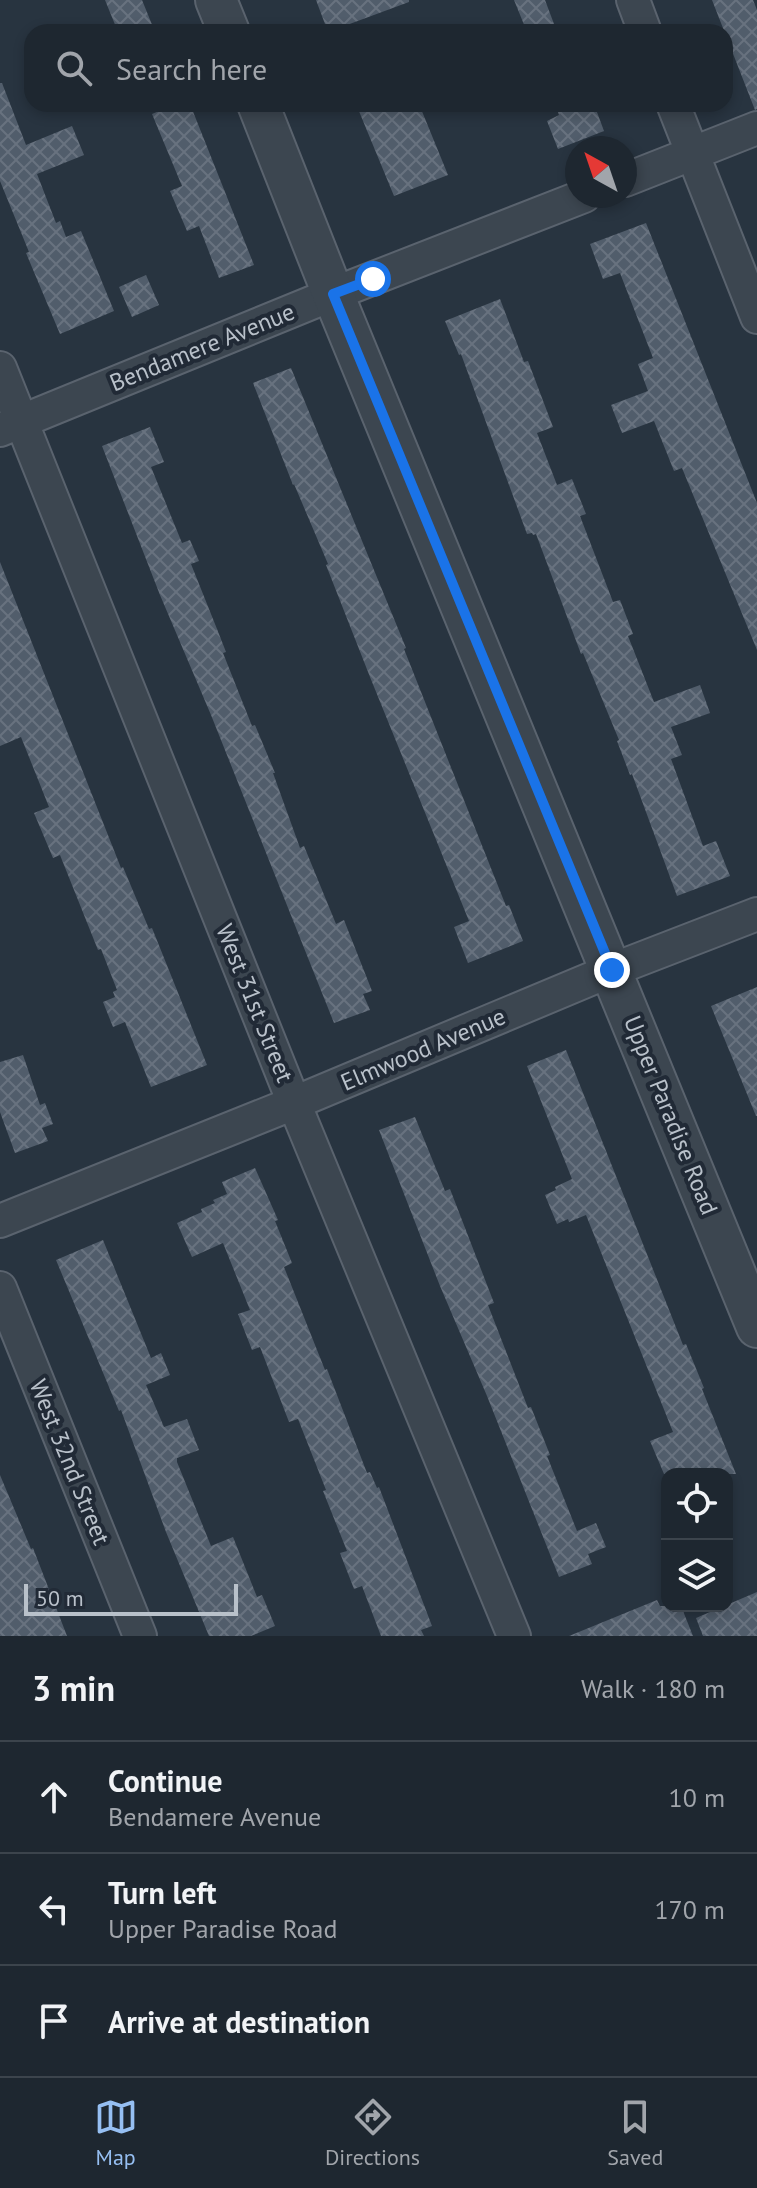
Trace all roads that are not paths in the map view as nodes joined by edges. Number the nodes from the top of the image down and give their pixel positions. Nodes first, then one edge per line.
1 (216, 0) edge
2 (633, 0) edge
3 (226, 24) edge
4 (642, 24) edge
5 (261, 112) edge
6 (676, 112) edge
7 (757, 128) edge
8 (691, 154) junction
9 (637, 175) edge
10 (565, 203) edge
11 (333, 294) junction
12 (757, 317) edge
13 (0, 368) edge
14 (11, 425) edge
15 (757, 914) edge
16 (612, 970) junction
17 (294, 1103) junction
18 (0, 1221) edge
19 (0, 1288) edge
20 (757, 1327) edge
21 (140, 1636) edge
22 (514, 1636) edge

1 - 3 street
2 - 4 street
5 - 11 street, Upper Paradise Road
6 - 8 street
7 - 8 street
8 - 9 street
8 - 12 street
10 - 11 street, Bendamere Avenue
11 - 14 street, Bendamere Avenue
11 - 16 street, Upper Paradise Road
13 - 14 street, West 31st Street
14 - 17 street, West 31st Street
15 - 16 street, Elmwood Avenue
16 - 17 street, Elmwood Avenue
16 - 20 street, Upper Paradise Road
17 - 18 street, Elmwood Avenue
17 - 22 street, West 31st Street
19 - 21 street, West 32nd Street

